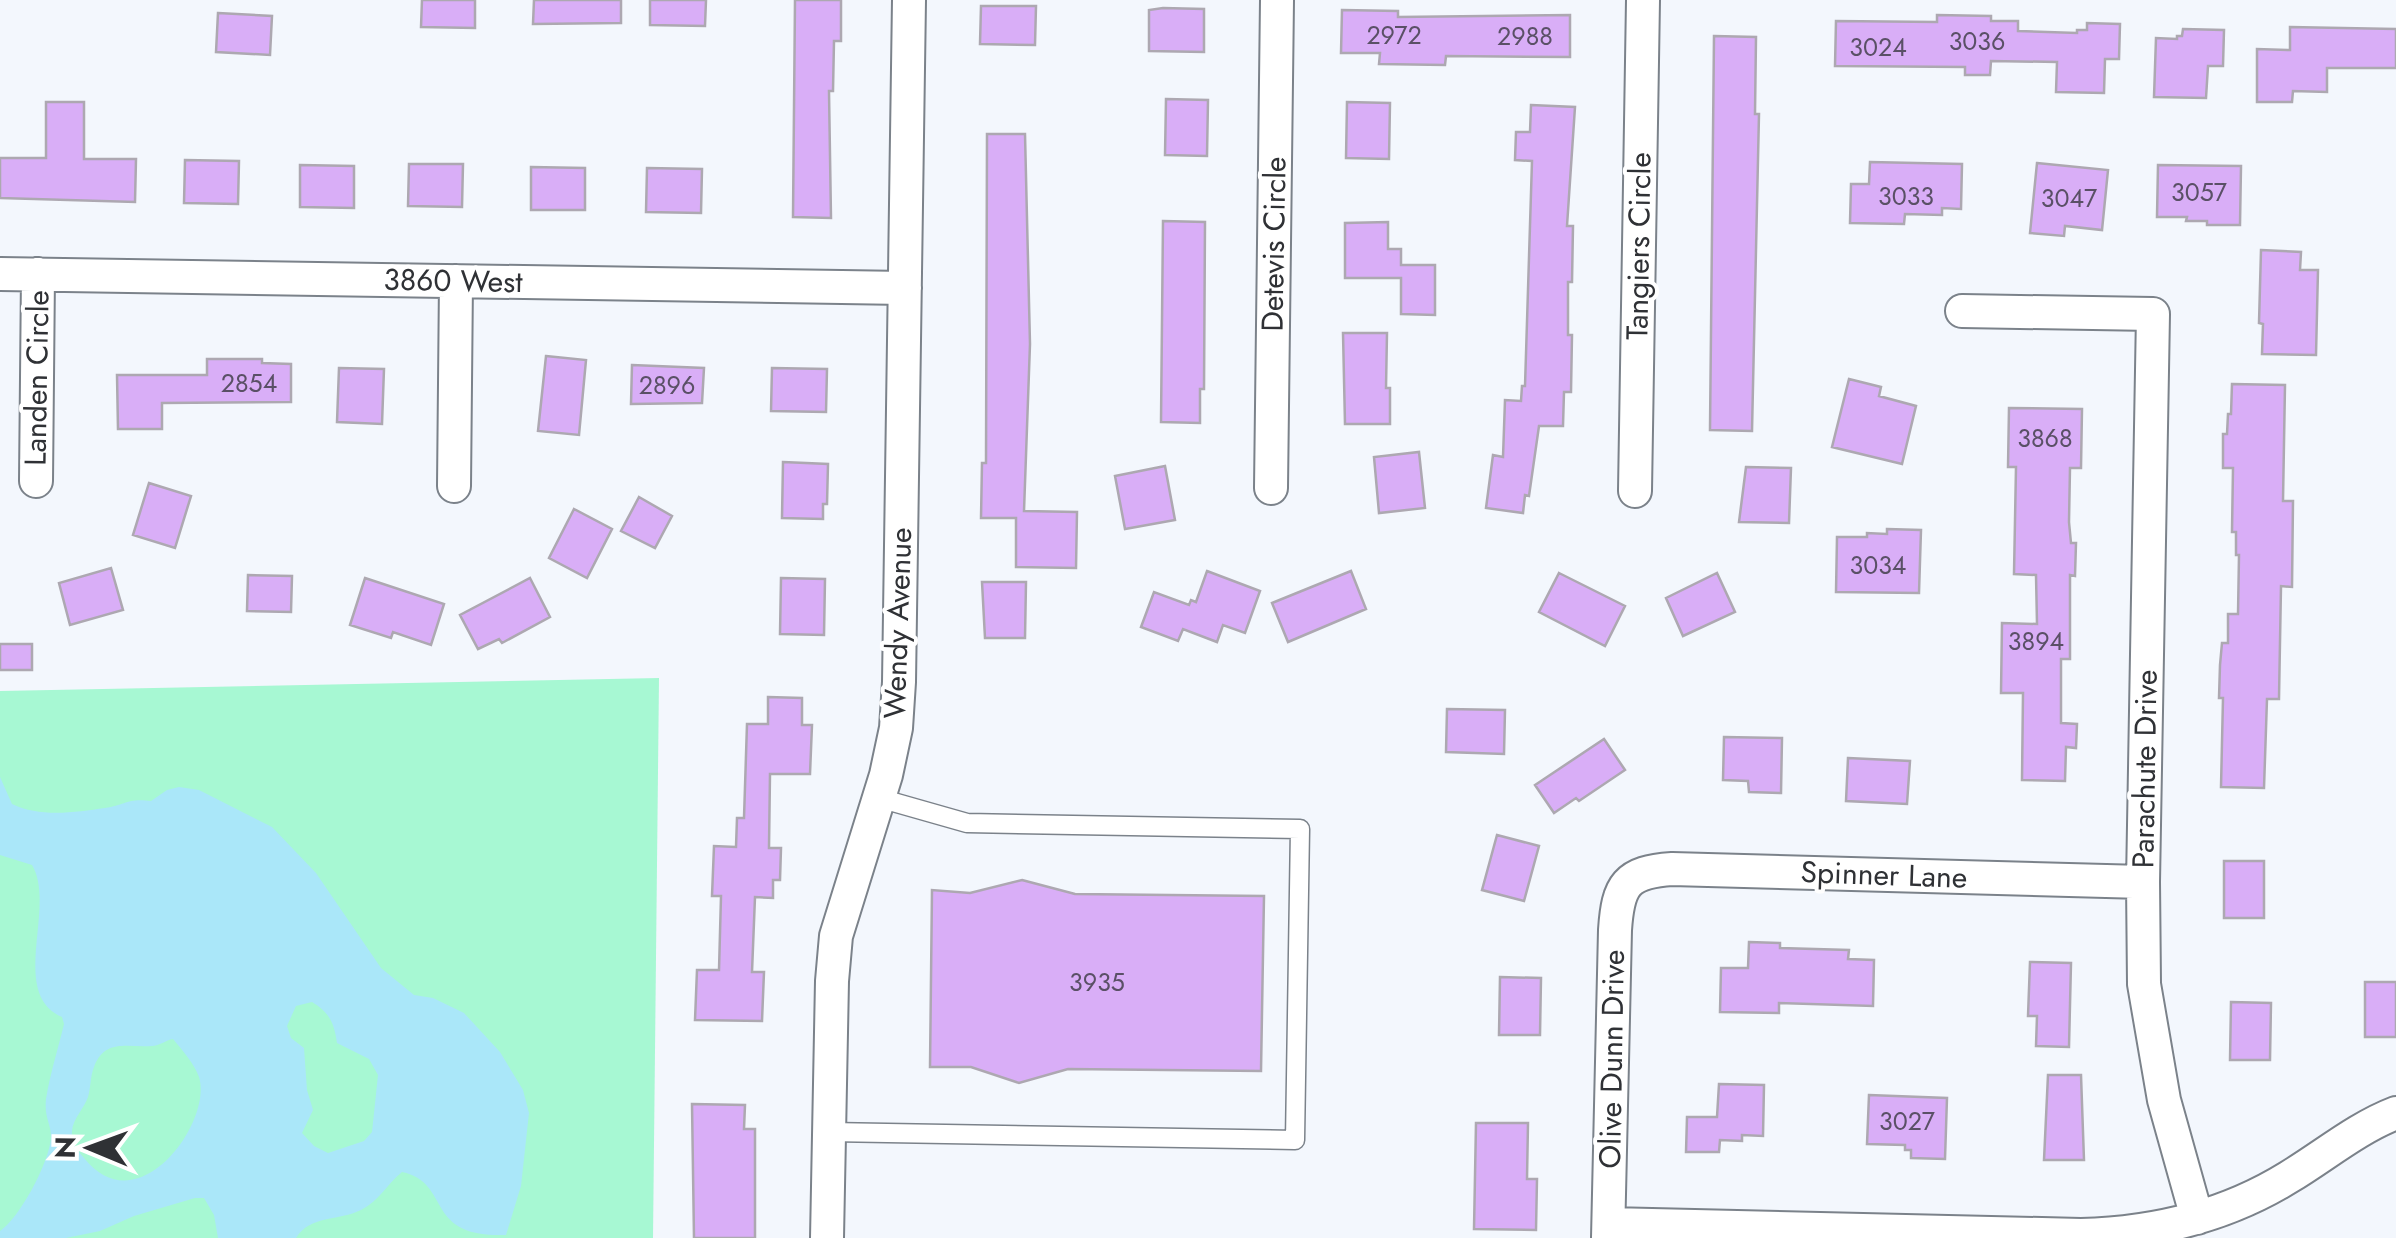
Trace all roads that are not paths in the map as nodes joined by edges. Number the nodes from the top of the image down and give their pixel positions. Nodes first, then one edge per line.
1 (909, 0) edge
2 (1277, 0) edge
3 (1642, 0) edge
4 (0, 274) edge
5 (38, 274) junction
6 (456, 281) junction
7 (905, 288) junction
8 (1962, 311) dead end
9 (36, 481) dead end
10 (454, 486) dead end
11 (1271, 488) dead end
12 (1635, 491) dead end
13 (879, 798) junction
14 (1627, 881) joint
15 (2143, 882) junction
16 (2396, 1113) edge
17 (829, 1132) junction
18 (2198, 1218) junction
19 (1608, 1231) edge
20 (827, 1238) edge

1 - 7 street, Wendy Avenue
2 - 11 street, Detevis Circle
3 - 12 street, Tangiers Circle
4 - 5 street, 3860 West
5 - 6 street, 3860 West
5 - 9 street, Landen Circle
6 - 7 street, 3860 West
6 - 10 street
7 - 13 street, Wendy Avenue
8 - 15 street, Parachute Drive
13 - 17 street, Wendy Avenue
13 - 17 lane
14 - 15 street, Spinner Lane
14 - 19 street, Olive Dunn Drive
15 - 18 street, Parachute Drive
16 - 18 street
17 - 20 street, Wendy Avenue
18 - 19 street

